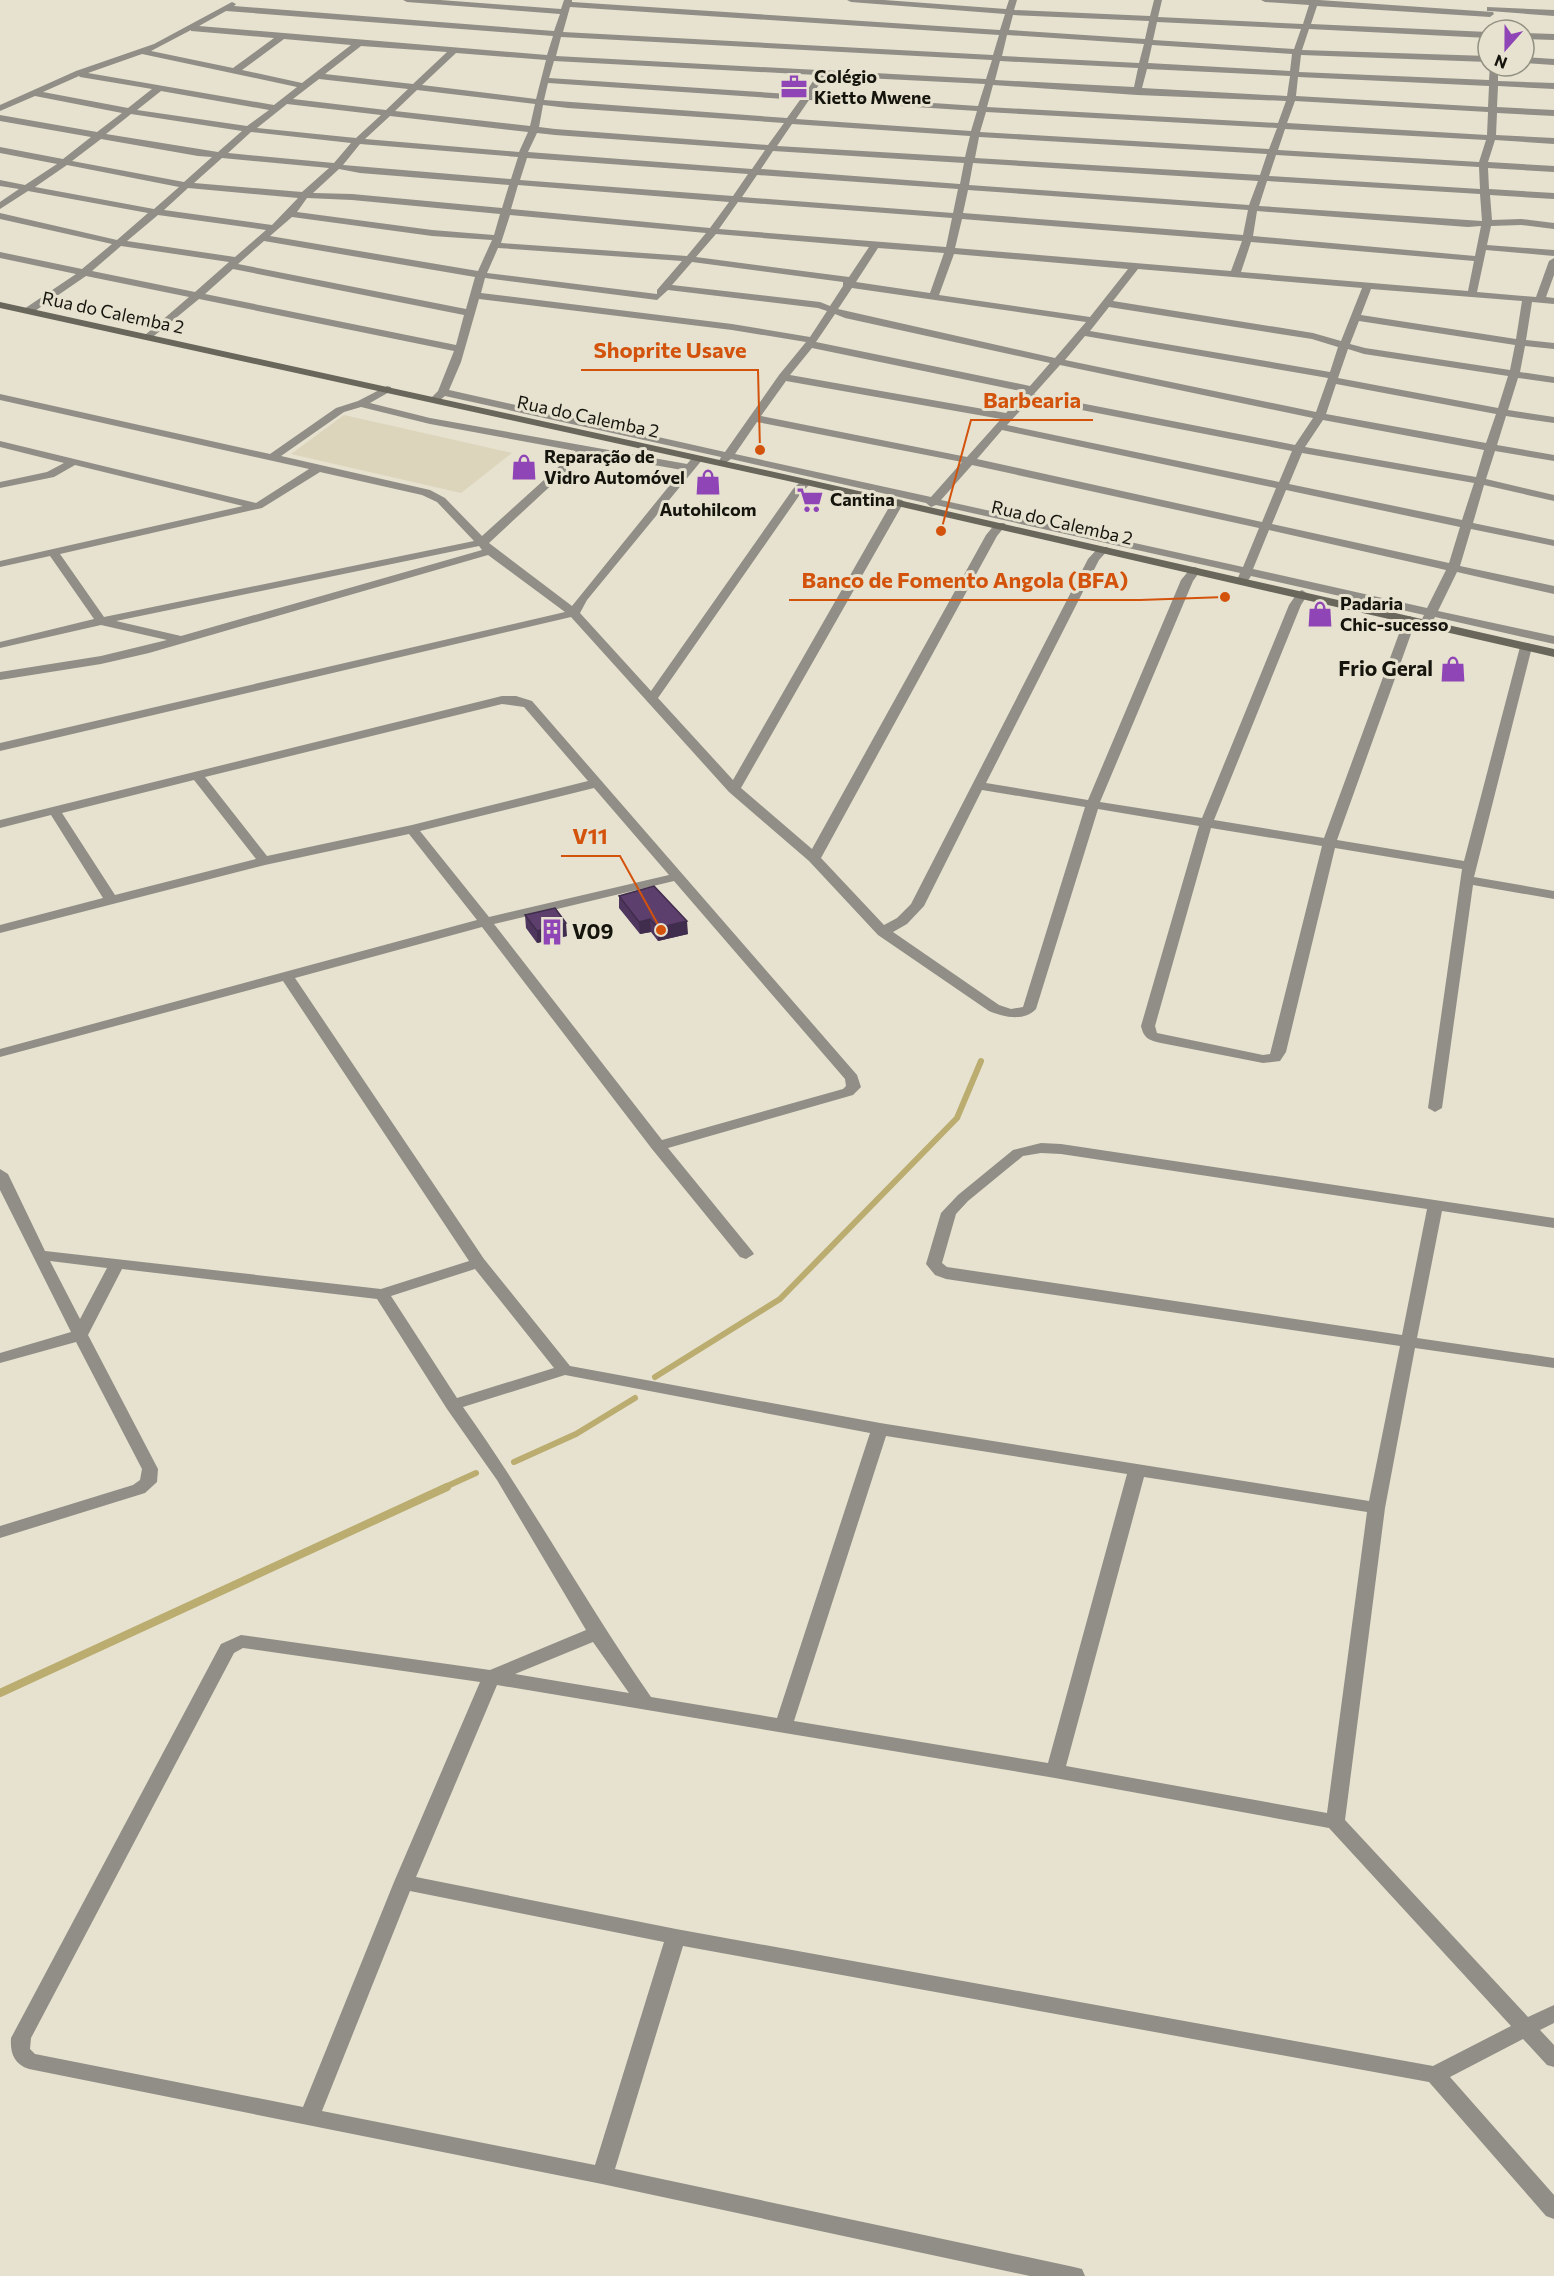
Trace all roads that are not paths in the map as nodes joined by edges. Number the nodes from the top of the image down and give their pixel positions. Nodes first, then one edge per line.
1 (239, 0) edge
2 (407, 0) edge
3 (851, 0) edge
4 (1012, 0) edge
5 (1158, 0) edge
6 (1265, 0) edge
7 (1314, 2) edge
8 (566, 5) edge
9 (223, 8) junction
10 (1490, 8) edge
11 (1010, 12) junction
12 (1554, 13) edge
13 (1154, 19) junction
14 (1305, 27) junction
15 (191, 28) junction
16 (559, 34) junction
17 (1004, 34) junction
18 (1476, 34) edge
19 (1536, 36) edge
20 (281, 37) junction
21 (1554, 37) edge
22 (359, 43) junction
23 (1150, 43) junction
24 (453, 51) junction
25 (144, 52) junction
26 (1297, 52) junction
27 (998, 57) junction
28 (550, 58) junction
29 (1476, 58) edge
30 (1536, 61) edge
31 (1554, 62) edge
32 (1144, 65) junction
33 (234, 72) junction
34 (823, 73) junction
35 (79, 74) junction
36 (1293, 74) junction
37 (317, 76) junction
38 (1494, 78) edge
39 (544, 80) junction
40 (989, 83) junction
41 (1494, 83) junction
42 (304, 86) junction
43 (1554, 86) edge
44 (159, 88) junction
45 (416, 88) junction
46 (1137, 92) junction
47 (34, 93) junction
48 (807, 97) junction
49 (1291, 100) junction
50 (284, 101) junction
51 (540, 101) junction
52 (0, 108) edge
53 (275, 108) junction
54 (982, 109) junction
55 (1493, 110) junction
56 (128, 112) junction
57 (388, 113) junction
58 (1554, 113) edge
59 (0, 118) edge
60 (791, 120) junction
61 (1281, 126) junction
62 (534, 129) junction
63 (248, 130) junction
64 (975, 134) junction
65 (97, 136) junction
66 (1491, 138) junction
67 (358, 140) junction
68 (1554, 141) edge
69 (770, 148) junction
70 (0, 150) edge
71 (1274, 152) junction
72 (523, 154) junction
73 (219, 155) junction
74 (970, 161) junction
75 (64, 164) junction
76 (1483, 165) junction
77 (337, 166) junction
78 (1554, 169) edge
79 (754, 172) junction
80 (1263, 179) junction
81 (515, 181) junction
82 (0, 183) edge
83 (185, 185) junction
84 (27, 189) junction
85 (963, 189) junction
86 (1485, 192) junction
87 (305, 195) junction
88 (1554, 196) edge
89 (734, 200) junction
90 (0, 206) edge
91 (1253, 208) junction
92 (156, 212) junction
93 (507, 212) junction
94 (290, 214) junction
95 (957, 215) junction
96 (0, 216) edge
97 (1487, 223) junction
98 (1554, 226) edge
99 (273, 228) junction
100 (713, 231) junction
101 (1248, 237) junction
102 (262, 238) junction
103 (496, 242) junction
104 (119, 243) junction
105 (875, 245) junction
106 (1481, 247) junction
107 (950, 251) junction
108 (1554, 253) edge
109 (0, 255) edge
110 (689, 259) junction
111 (1480, 259) junction
112 (1554, 261) edge
113 (234, 263) junction
114 (1136, 266) junction
115 (82, 274) junction
116 (1235, 274) junction
117 (481, 275) junction
118 (849, 282) junction
119 (1368, 285) junction
120 (666, 286) junction
121 (1472, 294) junction
122 (198, 295) junction
123 (475, 296) junction
124 (657, 297) junction
125 (933, 298) junction
126 (1533, 300) junction
127 (1554, 301) edge
128 (1105, 303) junction
129 (0, 305) edge
130 (28, 311) junction
131 (833, 311) junction
132 (470, 313) junction
133 (643, 316) junction
134 (1355, 317) junction
135 (1092, 320) junction
136 (1083, 333) junction
137 (149, 337) junction
138 (811, 342) junction
139 (1521, 343) junction
140 (1344, 345) junction
141 (1554, 346) edge
142 (460, 349) junction
143 (1057, 362) junction
144 (1513, 375) junction
145 (783, 377) junction
146 (1333, 378) junction
147 (1554, 380) edge
148 (387, 389) junction
149 (443, 392) junction
150 (1031, 393) junction
151 (0, 397) edge
152 (433, 399) junction
153 (362, 403) junction
154 (1501, 412) junction
155 (1320, 416) junction
156 (1009, 417) junction
157 (755, 418) junction
158 (1554, 420) edge
159 (1000, 427) junction
160 (562, 428) junction
161 (547, 442) junction
162 (0, 444) edge
163 (1490, 447) junction
164 (1298, 448) junction
165 (584, 449) junction
166 (273, 457) junction
167 (698, 458) junction
168 (1554, 458) edge
169 (725, 459) junction
170 (75, 461) junction
171 (971, 461) junction
172 (318, 468) junction
173 (687, 468) junction
174 (1480, 481) junction
175 (806, 482) junction
176 (0, 485) edge
177 (1282, 487) junction
178 (1554, 498) edge
179 (898, 502) junction
180 (931, 505) junction
181 (258, 506) junction
182 (1000, 525) junction
183 (1466, 525) junction
184 (1266, 526) junction
185 (1554, 543) edge
186 (487, 547) junction
187 (1102, 549) junction
188 (54, 553) junction
189 (0, 564) edge
190 (350, 568) junction
191 (1453, 568) junction
192 (1195, 570) junction
193 (1244, 576) junction
194 (370, 587) junction
195 (1554, 590) edge
196 (1302, 594) junction
197 (574, 613) junction
198 (1428, 618) junction
199 (1410, 620) junction
200 (101, 621) junction
201 (182, 640) junction
202 (1554, 640) edge
203 (1, 645) edge
204 (1526, 646) junction
205 (1554, 653) edge
206 (0, 676) edge
207 (651, 700) junction
208 (0, 747) edge
209 (197, 776) junction
210 (597, 783) junction
211 (979, 786) junction
212 (734, 789) junction
213 (1092, 806) junction
214 (55, 812) junction
215 (0, 824) edge
216 (1206, 824) junction
217 (412, 829) junction
218 (1329, 844) junction
219 (814, 858) junction
220 (264, 861) junction
221 (1468, 873) junction
222 (676, 877) junction
223 (1554, 895) edge
224 (111, 900) junction
225 (487, 922) junction
226 (0, 929) edge
227 (883, 932) junction
228 (286, 975) junction
229 (0, 1053) edge
230 (1435, 1108) dead end
231 (657, 1146) junction
232 (0, 1174) edge
233 (1434, 1206) junction
234 (1554, 1223) edge
235 (746, 1254) dead end
236 (39, 1255) junction
237 (478, 1263) junction
238 (117, 1264) junction
239 (382, 1294) junction
240 (80, 1335) junction
241 (1408, 1341) junction
242 (0, 1358) edge
243 (1554, 1363) edge
244 (565, 1370) junction
245 (453, 1405) junction
246 (880, 1429) junction
247 (1137, 1470) junction
248 (1376, 1508) junction
249 (0, 1532) edge
250 (597, 1633) junction
251 (491, 1677) junction
252 (645, 1704) junction
253 (783, 1727) junction
254 (1054, 1771) junction
255 (1335, 1822) junction
256 (404, 1882) junction
257 (676, 1937) junction
258 (1554, 2013) edge
259 (1525, 2029) junction
260 (1554, 2059) edge
261 (1435, 2075) junction
262 (309, 2115) junction
263 (602, 2175) junction
264 (1554, 2210) edge
265 (1074, 2276) edge

1 - 9 street
2 - 8 street
3 - 11 street
4 - 11 street
5 - 13 street
6 - 7 street
7 - 10 street
7 - 14 street
8 - 16 street
8 - 17 street
9 - 15 street
9 - 16 street
10 - 12 street
11 - 13 street
11 - 17 street
13 - 14 street
13 - 23 street
14 - 18 street
14 - 26 street
15 - 20 street
15 - 25 street
16 - 27 street
16 - 28 street
17 - 23 street
17 - 27 street
19 - 21 street
20 - 22 street
20 - 33 street
22 - 24 street
22 - 37 street
23 - 26 street
23 - 32 street
24 - 28 street
24 - 45 street
25 - 33 street
25 - 35 street
26 - 29 street
26 - 36 street
27 - 32 street
27 - 40 street
28 - 34 street
28 - 39 street
30 - 31 street
32 - 36 street
32 - 46 street
33 - 42 street
34 - 40 street
34 - 48 street
35 - 44 street
35 - 47 street
36 - 41 street
36 - 49 street
37 - 42 street
37 - 45 street
38 - 41 street
39 - 48 street
39 - 51 street
40 - 46 street
40 - 54 street
41 - 43 street
41 - 55 street
42 - 50 street
44 - 53 street
44 - 56 street
45 - 51 street
45 - 57 street
46 - 49 street
47 - 52 street
47 - 56 street
48 - 54 street
48 - 60 street
49 - 55 street
49 - 61 street
50 - 53 street
50 - 57 street
51 - 60 street
51 - 62 street
53 - 63 street
54 - 61 street
54 - 64 street
55 - 58 street
55 - 66 street
56 - 63 street
56 - 65 street
57 - 62 street
57 - 67 street
59 - 65 street
60 - 64 street
60 - 69 street
61 - 66 street
61 - 71 street
62 - 69 street
62 - 72 street
63 - 67 street
63 - 73 street
64 - 71 street
64 - 74 street
65 - 73 street
65 - 75 street
66 - 68 street
66 - 76 street
67 - 72 street
67 - 77 street
69 - 74 street
69 - 79 street
70 - 75 street
71 - 76 street
71 - 80 street
72 - 79 street
72 - 81 street
73 - 77 street
73 - 83 street
74 - 80 street
74 - 85 street
75 - 83 street
75 - 84 street
76 - 78 street
76 - 86 street
77 - 81 street
77 - 87 street
79 - 85 street
79 - 89 street
80 - 86 street
80 - 91 street
81 - 89 street
81 - 93 street
82 - 84 street
83 - 87 street
83 - 92 street
84 - 90 street
84 - 92 street
85 - 91 street
85 - 95 street
86 - 88 street
86 - 97 street
87 - 93 street
87 - 94 street
89 - 95 street
89 - 100 street
91 - 97 street
91 - 101 street
92 - 99 street
92 - 104 street
93 - 100 street
93 - 103 street
94 - 99 street
94 - 103 street
95 - 101 street
95 - 107 street
96 - 104 street
97 - 98 street
97 - 106 street
99 - 102 street
100 - 105 street
100 - 110 street
101 - 111 street
101 - 116 street
102 - 113 street
102 - 117 street
103 - 110 street
103 - 117 street
104 - 113 street
104 - 115 street
105 - 107 street
105 - 118 street
106 - 108 street
106 - 111 street
107 - 114 street
107 - 125 street
109 - 115 street
110 - 118 street
110 - 120 street
111 - 121 street
112 - 126 street
113 - 122 street
113 - 132 street
114 - 116 street
114 - 128 street
115 - 122 street
115 - 130 street
116 - 119 street
117 - 123 street
117 - 124 street
118 - 125 street
118 - 131 street
119 - 121 street
119 - 134 street
120 - 124 street
120 - 131 street
121 - 126 street
122 - 137 street
122 - 142 street
123 - 132 street
123 - 133 street
124 - 133 street
125 - 135 street
126 - 127 street
126 - 139 street
128 - 135 street
128 - 140 street
129 - 130 main road, Rua do Calemba 2
130 - 137 main road, Rua do Calemba 2
131 - 138 street
131 - 143 street
132 - 142 street
133 - 138 street
134 - 139 street
134 - 140 street
135 - 136 street
136 - 143 street
136 - 146 street
137 - 148 main road, Rua do Calemba 2
138 - 145 street
138 - 150 street
139 - 141 street
139 - 144 street
140 - 144 street
140 - 146 street
142 - 149 street
143 - 150 street
143 - 155 street
144 - 147 street
144 - 154 street
145 - 156 street
145 - 157 street
146 - 154 street
146 - 155 street
148 - 152 main road, Rua do Calemba 2
148 - 153 street
149 - 152 street
149 - 169 street
150 - 156 street
150 - 164 street
151 - 166 street
152 - 160 main road, Rua do Calemba 2
153 - 161 street
153 - 166 street
154 - 158 street
154 - 163 street
155 - 163 street
155 - 164 street
156 - 159 street
157 - 169 street
157 - 171 street
159 - 171 street
159 - 177 street
160 - 161 street
160 - 167 main road, Rua do Calemba 2
161 - 165 street
162 - 170 street
163 - 168 street
163 - 174 street
164 - 174 street
164 - 177 street
165 - 173 street
165 - 186 street
166 - 172 street
167 - 169 main road, Rua do Calemba 2
167 - 173 street
169 - 175 main road, Rua do Calemba 2
169 - 180 street
170 - 176 street
170 - 181 street
171 - 180 street
171 - 184 street
172 - 181 street
172 - 186 street
173 - 197 street
174 - 178 street
174 - 183 street
175 - 179 main road, Rua do Calemba 2
175 - 207 street
177 - 183 street
177 - 184 street
179 - 180 main road, Rua do Calemba 2
179 - 212 street
180 - 182 main road, Rua do Calemba 2
180 - 193 street
181 - 188 street
182 - 187 main road, Rua do Calemba 2
182 - 219 street
183 - 185 street
183 - 191 street
184 - 191 street
184 - 193 street
186 - 190 street
186 - 194 street
186 - 197 street
187 - 192 main road, Rua do Calemba 2
187 - 211 street
188 - 189 street
188 - 200 street
190 - 194 street
190 - 200 street
191 - 195 street
191 - 198 street
192 - 193 main road, Rua do Calemba 2
192 - 213 street
193 - 196 main road, Rua do Calemba 2
193 - 198 street
194 - 201 street
196 - 199 main road, Rua do Calemba 2
196 - 216 street
197 - 207 street
197 - 208 street
198 - 199 main road, Rua do Calemba 2
198 - 202 street
198 - 204 main road, Rua do Calemba 2
199 - 218 street
200 - 201 street
200 - 203 street
201 - 206 street
204 - 205 main road, Rua do Calemba 2
204 - 221 street
207 - 212 street
209 - 210 street
209 - 214 street
209 - 220 street
210 - 217 street
210 - 222 street
211 - 213 street
211 - 227 street
212 - 219 street
213 - 216 street
213 - 227 street
214 - 215 street
214 - 224 street
216 - 218 street
216 - 218 street
217 - 220 street
217 - 225 street
218 - 221 street
219 - 227 street
220 - 224 street
221 - 223 street
221 - 230 street
222 - 225 street
222 - 231 street
224 - 226 street
225 - 228 street
225 - 231 street
228 - 229 street
228 - 237 street
231 - 235 street
232 - 236 street
233 - 234 street
233 - 241 street
233 - 241 street
236 - 238 street
236 - 240 street
237 - 239 street
237 - 244 street
238 - 239 street
238 - 240 street
239 - 245 street
240 - 242 street
240 - 249 street
241 - 243 street
241 - 248 street
244 - 245 street
244 - 246 street
245 - 250 street
246 - 247 street
246 - 253 street
247 - 248 street
247 - 254 street
248 - 255 street
250 - 251 street
250 - 252 street
251 - 252 street
251 - 256 street
251 - 262 street
252 - 253 street
253 - 254 street
254 - 255 street
255 - 259 street
256 - 257 street
256 - 262 street
257 - 261 street
257 - 263 street
258 - 259 street
259 - 260 street
259 - 261 street
261 - 264 street
262 - 263 street
263 - 265 street

